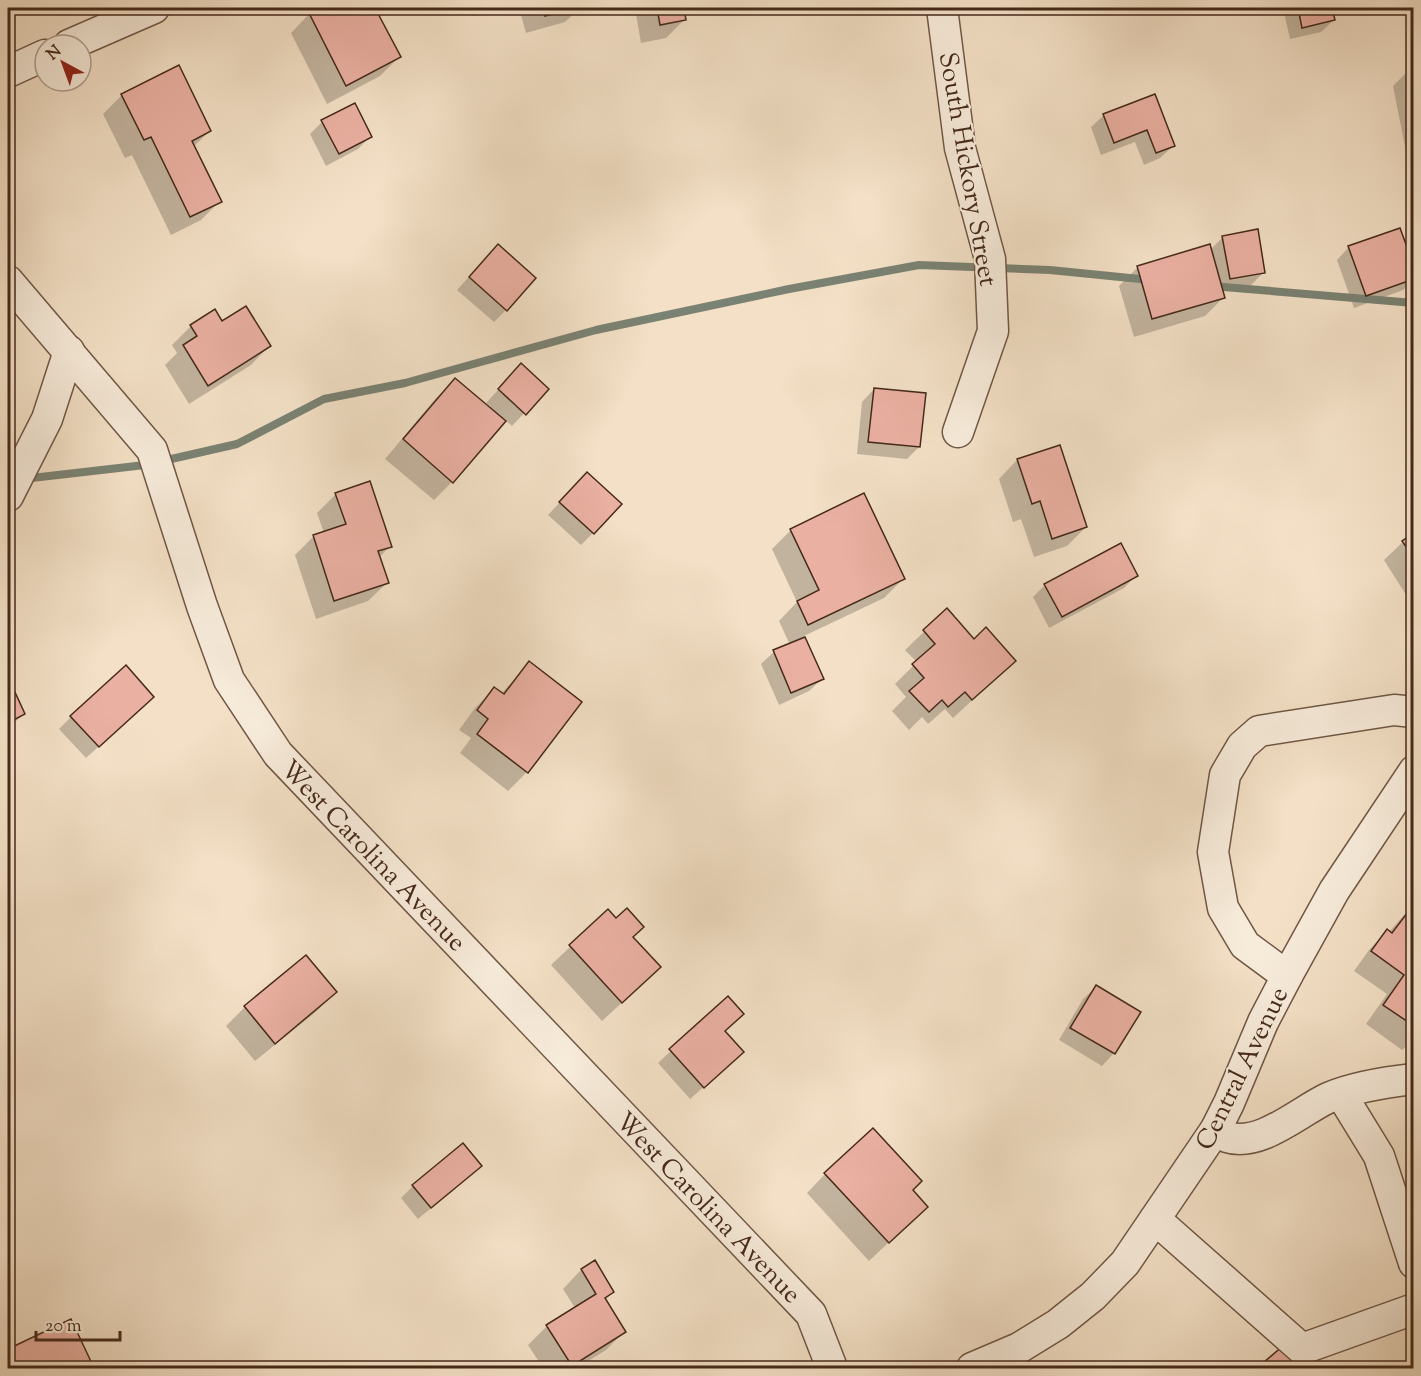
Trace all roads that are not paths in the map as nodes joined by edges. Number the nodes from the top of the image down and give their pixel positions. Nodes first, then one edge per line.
1 (154, 8) edge
2 (942, 8) edge
3 (93, 35) edge
4 (33, 61) edge
5 (8, 72) edge
6 (8, 281) edge
7 (69, 351) junction
8 (958, 432) dead end
9 (11, 489) edge
10 (1413, 711) edge
11 (1413, 772) edge
12 (1287, 976) junction
13 (1413, 1079) edge
14 (1341, 1094) junction
15 (1216, 1129) junction
16 (1155, 1219) junction
17 (1413, 1263) edge
18 (1413, 1309) edge
19 (832, 1368) edge
20 (972, 1368) edge

1 - 3 street
2 - 8 street, South Hickory Street
4 - 5 street
6 - 7 street, West Carolina Avenue
7 - 9 street
7 - 19 street, West Carolina Avenue
10 - 12 street
11 - 12 street, Central Avenue
12 - 15 street, Central Avenue
13 - 14 street
14 - 15 street
14 - 17 street
15 - 16 street, Central Avenue
16 - 18 street
16 - 20 street, Central Avenue

